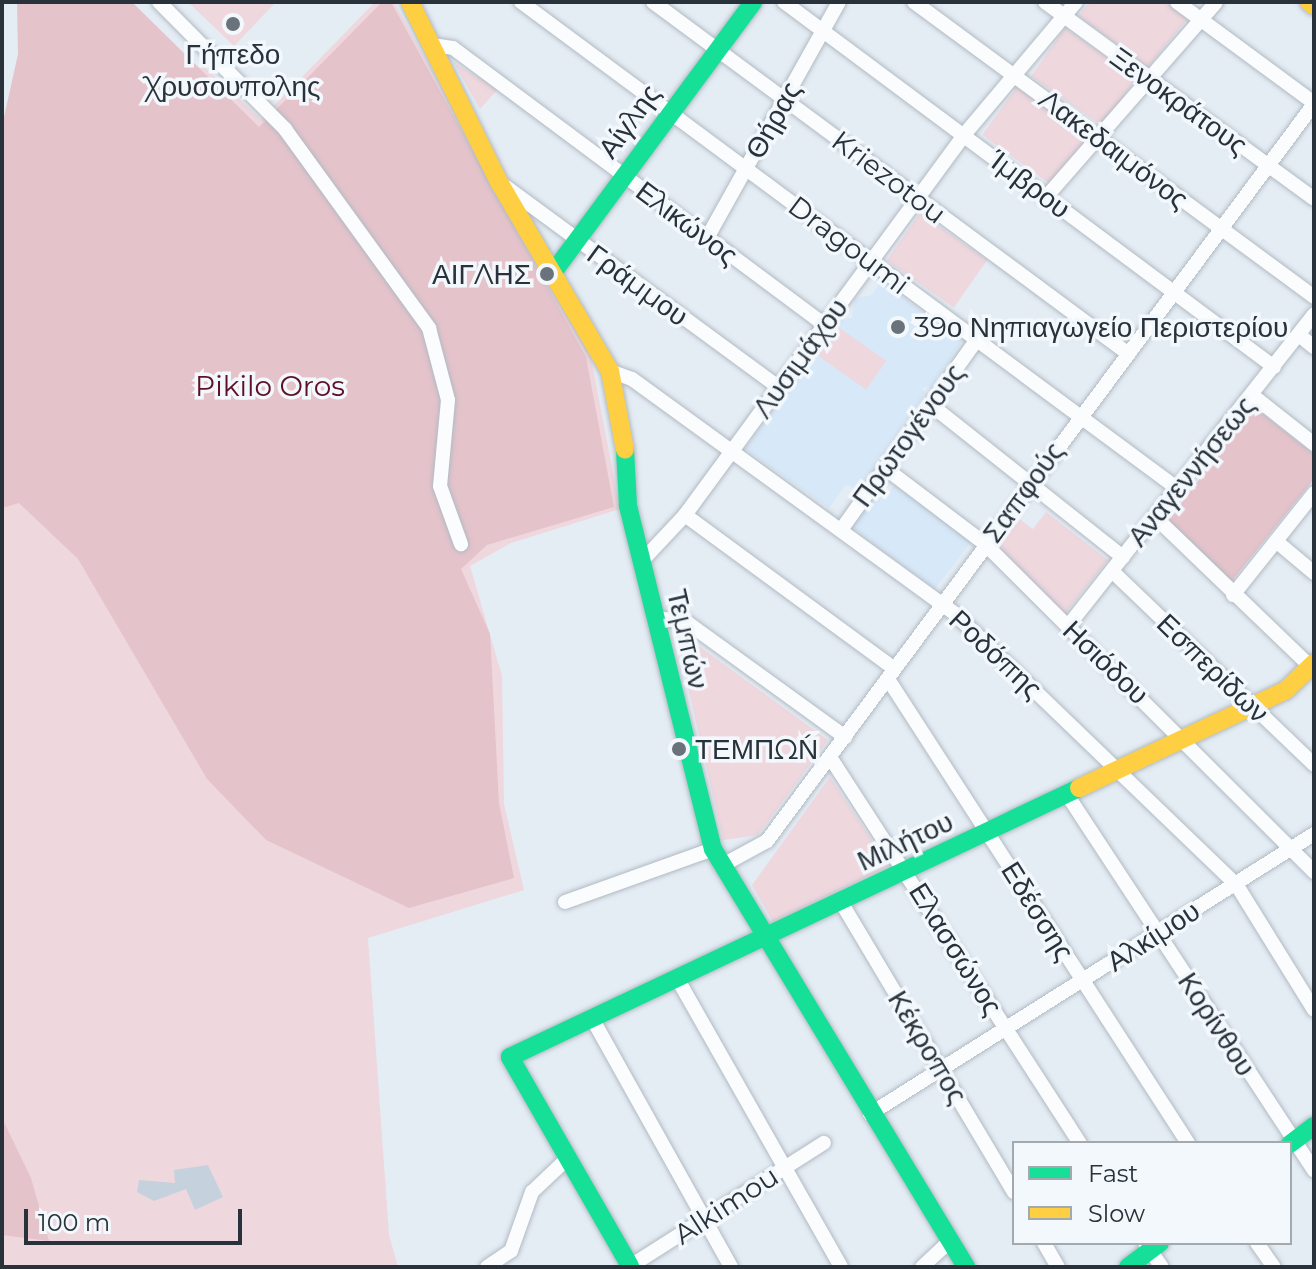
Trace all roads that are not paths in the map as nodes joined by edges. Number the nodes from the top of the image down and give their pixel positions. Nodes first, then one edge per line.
1 (159, 2) edge
2 (410, 2) edge
3 (432, 2) edge
4 (521, 2) edge
5 (653, 2) edge
6 (753, 2) edge
7 (784, 2) edge
8 (839, 2) edge
9 (914, 2) edge
10 (1045, 2) edge
11 (1076, 2) edge
12 (1177, 2) edge
13 (1216, 2) edge
14 (1309, 2) edge
15 (1314, 6) edge
16 (1064, 16) junction
17 (420, 19) junction
18 (1200, 19) junction
19 (823, 30) junction
20 (432, 45) junction
21 (717, 48) junction
22 (1016, 76) junction
23 (1147, 78) junction
24 (784, 99) junction
25 (1314, 104) edge
26 (669, 112) junction
27 (964, 135) junction
28 (1098, 137) junction
29 (1264, 163) junction
30 (746, 167) junction
31 (624, 175) junction
32 (499, 182) junction
33 (1047, 196) junction
34 (917, 199) junction
35 (1314, 199) edge
36 (1218, 227) junction
37 (707, 238) junction
38 (577, 240) junction
39 (870, 261) junction
40 (552, 274) junction
41 (1172, 290) junction
42 (1314, 297) edge
43 (1314, 315) edge
44 (824, 325) junction
45 (1299, 335) junction
46 (976, 341) junction
47 (1314, 347) edge
48 (1126, 352) junction
49 (1274, 367) junction
50 (610, 371) junction
51 (778, 387) junction
52 (1252, 395) junction
53 (931, 405) junction
54 (1079, 414) junction
55 (1314, 444) edge
56 (732, 451) junction
57 (885, 468) junction
58 (1032, 480) junction
59 (1178, 489) junction
60 (1314, 493) edge
61 (685, 515) junction
62 (1155, 517) junction
63 (841, 530) junction
64 (1276, 541) junction
65 (461, 544) dead end
66 (985, 544) junction
67 (1123, 557) junction
68 (641, 562) junction
69 (1112, 571) junction
70 (1314, 573) edge
71 (1233, 595) junction
72 (941, 602) junction
73 (654, 618) junction
74 (1068, 626) junction
75 (1313, 667) edge
76 (891, 674) junction
77 (1252, 707) junction
78 (845, 737) junction
79 (1185, 739) junction
80 (830, 757) junction
81 (1314, 765) edge
82 (1118, 771) junction
83 (1068, 796) junction
84 (989, 832) junction
85 (1314, 834) edge
86 (1296, 846) junction
87 (713, 849) junction
88 (721, 866) junction
89 (907, 872) junction
90 (1314, 872) edge
91 (1236, 884) junction
92 (565, 902) dead end
93 (841, 902) junction
94 (1159, 933) junction
95 (762, 936) junction
96 (677, 978) junction
97 (1083, 982) junction
98 (1314, 1010) edge
99 (593, 1020) junction
100 (1006, 1028) junction
101 (942, 1069) junction
102 (870, 1114) junction
103 (1314, 1126) edge
104 (1079, 1141) edge
105 (1187, 1141) edge
106 (1290, 1141) edge
107 (1292, 1142) edge
108 (824, 1143) dead end
109 (1292, 1144) edge
110 (568, 1158) junction
111 (780, 1169) junction
112 (1314, 1171) edge
113 (1012, 1189) edge
114 (705, 1217) junction
115 (949, 1242) junction
116 (1045, 1245) edge
117 (1258, 1245) edge
118 (1151, 1246) edge
119 (487, 1267) edge
120 (630, 1267) edge
121 (731, 1267) edge
122 (841, 1267) edge
123 (922, 1267) edge
124 (966, 1267) edge
125 (1058, 1267) edge
126 (1128, 1267) edge
127 (1162, 1267) edge
128 (1274, 1267) edge

1 - 65 street
2 - 17 street, Τεμπών
3 - 17 street
4 - 26 street, Dragoumi
5 - 21 street, Kriezotou
6 - 21 street, Αίγλης
7 - 19 street, Ίμβρου
8 - 19 street, Θήρας
9 - 22 street, Λακεδαιμόνος
10 - 16 street, Ξενοκράτους
11 - 16 street, Λυσιμάχου
12 - 18 street
13 - 18 street
14 - 15 street
16 - 22 street, Λυσιμάχου
16 - 23 street, Ξενοκράτους
17 - 20 street, Τεμπών
18 - 23 street
18 - 25 street
19 - 24 street, Θήρας
19 - 27 street, Ίμβρου
20 - 31 street, Ελικώνος
20 - 32 street, Τεμπών
21 - 24 street, Kriezotou
21 - 26 street, Αίγλης
22 - 27 street, Λυσιμάχου
22 - 28 street, Λακεδαιμόνος
23 - 28 street
23 - 29 street, Ξενοκράτους
24 - 30 street, Θήρας
24 - 34 street, Kriezotou
25 - 29 street, Σαπφούς
26 - 30 street, Dragoumi
26 - 31 street, Αίγλης
27 - 33 street, Ίμβρου
27 - 34 street, Λυσιμάχου
28 - 33 street
28 - 36 street, Λακεδαιμόνος
29 - 35 street, Ξενοκράτους
29 - 36 street, Σαπφούς
30 - 37 street, Θήρας
30 - 39 street, Dragoumi
31 - 37 street, Ελικώνος
31 - 38 street, Αίγλης
32 - 38 street, Γράμμου
32 - 40 street, Τεμπών
33 - 41 street, Ίμβρου
34 - 39 street, Λυσιμάχου
34 - 48 street, Kriezotou
36 - 41 street, Σαπφούς
36 - 42 street, Λακεδαιμόνος
37 - 44 street, Ελικώνος
38 - 40 street, Αίγλης
38 - 51 street, Γράμμου
39 - 44 street, Λυσιμάχου
39 - 46 street, Dragoumi
40 - 50 street, Τεμπών
41 - 48 street, Σαπφούς
41 - 49 street, Ίμβρου
43 - 45 street, Αναγεννήσεως
44 - 51 street, Λυσιμάχου
45 - 47 street
45 - 49 street, Αναγεννήσεως
46 - 53 street, Πρωτογένους
46 - 54 street, Dragoumi
48 - 54 street, Σαπφούς
49 - 52 street, Αναγεννήσεως
50 - 56 street, Ροδόπης
50 - 68 street, Τεμπών
51 - 56 street, Λυσιμάχου
52 - 55 street
52 - 59 street, Αναγεννήσεως
53 - 57 street, Πρωτογένους
53 - 58 street
54 - 58 street, Σαπφούς
54 - 59 street, Dragoumi
56 - 61 street, Λυσιμάχου
56 - 63 street, Ροδόπης
57 - 63 street, Πρωτογένους
57 - 66 street, Ησιόδου
58 - 66 street, Σαπφούς
58 - 67 street
59 - 62 street, Αναγεννήσεως
60 - 64 street
61 - 68 street, Λυσιμάχου
61 - 76 street, Εδέσσης
62 - 67 street, Αναγεννήσεως
62 - 71 street
63 - 72 street, Ροδόπης
64 - 70 street
64 - 71 street
66 - 72 street, Σαπφούς
66 - 74 street, Ησιόδου
67 - 69 street, Αναγεννήσεως
68 - 73 street, Τεμπών
69 - 74 street, Αναγεννήσεως
69 - 77 street, Εσπερίδων
71 - 75 street
72 - 76 street, Σαπφούς
72 - 82 street, Ροδόπης
73 - 78 street
73 - 87 street, Τεμπών
74 - 79 street, Ησιόδου
75 - 77 street, Μιλήτου
76 - 78 street, Σαπφούς
76 - 84 street, Εδέσσης
77 - 79 street, Μιλήτου
77 - 81 street, Εσπερίδων
78 - 80 street, Σαπφούς
79 - 82 street, Μιλήτου
79 - 86 street, Ησιόδου
80 - 88 street, Σαπφούς
80 - 89 street, Ελασσώνος
82 - 83 street, Μιλήτου
82 - 91 street, Ροδόπης
83 - 84 street, Μιλήτου
83 - 94 street, Κορίνθου
84 - 89 street, Μιλήτου
84 - 97 street, Εδέσσης
85 - 86 street, Αλκίμου
86 - 90 street, Ησιόδου
86 - 91 street, Αλκίμου
87 - 88 street, Τεμπών
87 - 92 street
88 - 95 street, Τεμπών
89 - 93 street, Μιλήτου
89 - 100 street, Ελασσώνος
91 - 94 street, Αλκίμου
91 - 98 street, Ροδόπης
93 - 95 street, Μιλήτου
93 - 101 street, Κέκροπος
94 - 97 street, Αλκίμου
94 - 106 street, Κορίνθου
95 - 96 street, Μιλήτου
95 - 102 street, Τεμπών
96 - 99 street, Μιλήτου
96 - 111 street
97 - 100 street, Αλκίμου
97 - 105 street, Εδέσσης
99 - 110 street, Μιλήτου
99 - 114 street
100 - 101 street, Αλκίμου
100 - 104 street, Ελασσώνος
101 - 102 street, Αλκίμου
101 - 113 street, Κέκροπος
102 - 115 street, Τεμπών
103 - 107 street
108 - 111 street, Alkimou
109 - 112 street, Κορίνθου
110 - 119 street
110 - 120 street
111 - 114 street, Alkimou
111 - 122 street
114 - 120 street, Alkimou
114 - 121 street
115 - 123 street
115 - 124 street, Τεμπών
116 - 125 street
117 - 128 street
118 - 126 street
118 - 127 street

